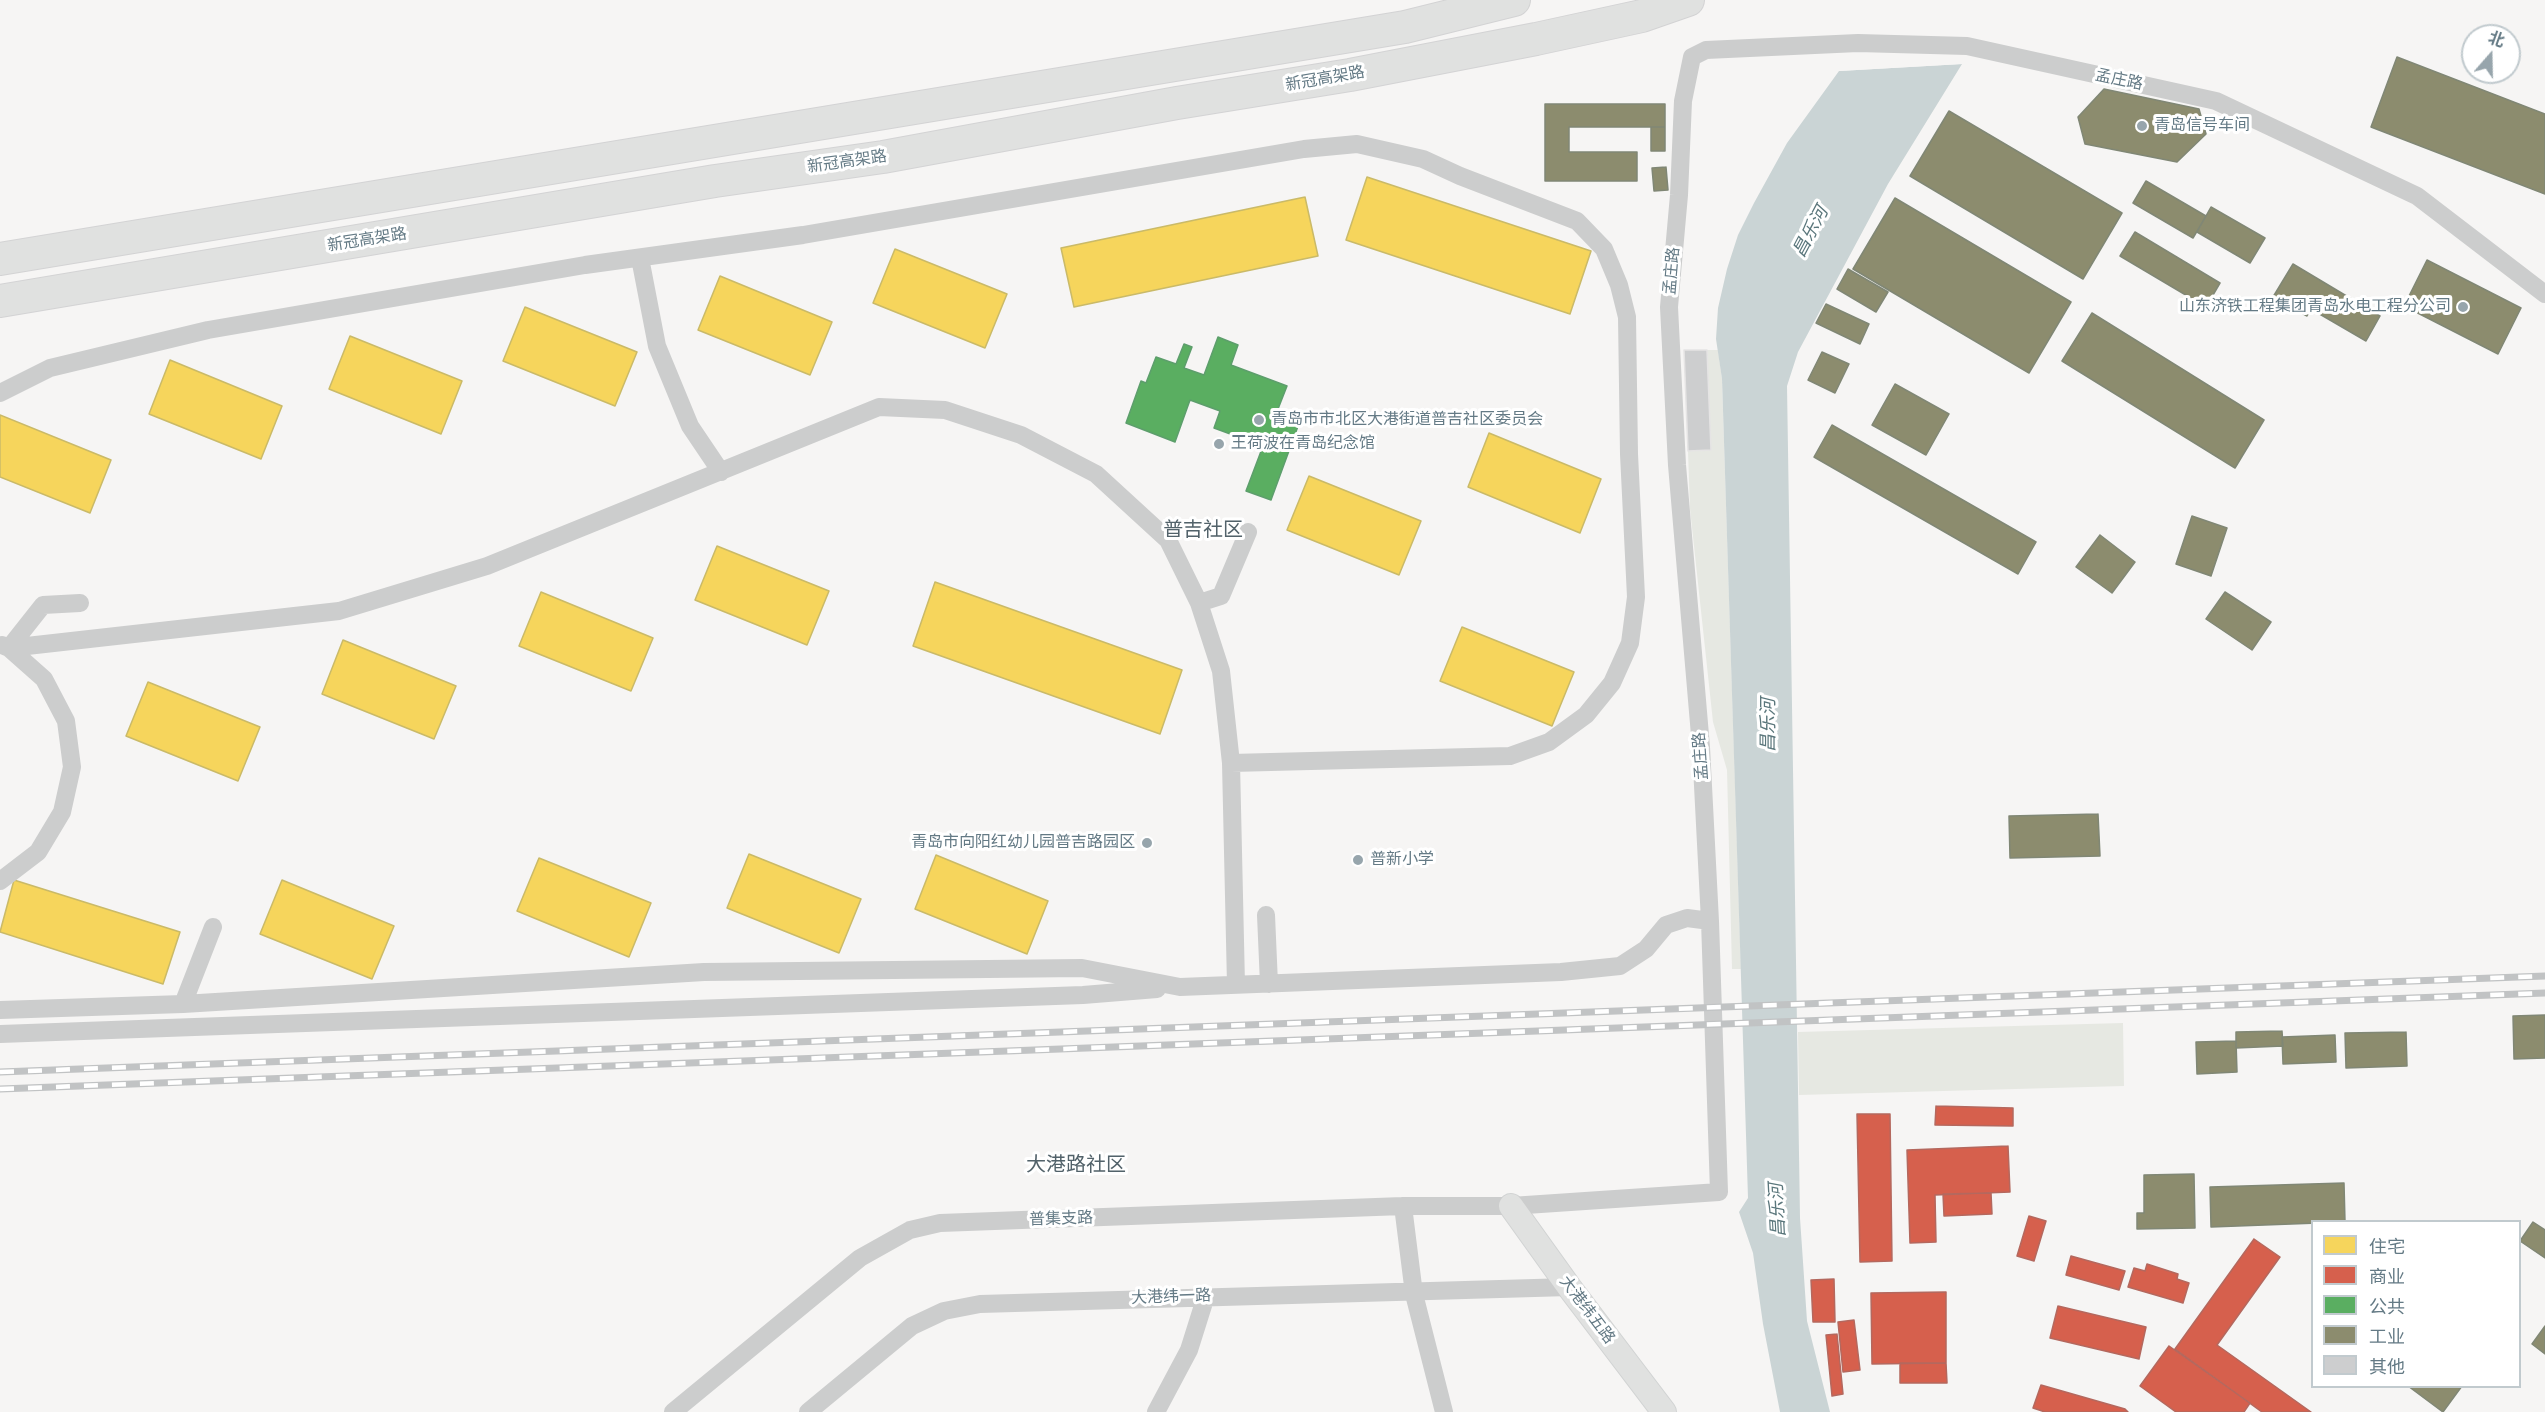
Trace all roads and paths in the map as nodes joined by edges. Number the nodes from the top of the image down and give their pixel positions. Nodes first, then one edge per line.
1 (1514, 0) edge
2 (1688, 0) edge
3 (640, 258) junction
4 (0, 259) edge
5 (2545, 294) edge
6 (0, 301) edge
7 (0, 393) edge
8 (721, 472) junction
9 (1248, 532) dead end
10 (80, 603) dead end
11 (1199, 603) junction
12 (5, 646) edge
13 (1231, 763) junction
14 (0, 881) edge
15 (1266, 915) dead end
16 (1710, 921) junction
17 (213, 927) dead end
18 (1269, 984) junction
19 (1236, 985) junction
20 (1180, 987) junction
21 (183, 1004) junction
22 (0, 1010) edge
23 (0, 1034) edge
24 (1403, 1206) junction
25 (1512, 1206) junction
26 (1569, 1287) junction
27 (1414, 1294) junction
28 (1206, 1296) junction
29 (673, 1412) edge
30 (808, 1412) edge
31 (1156, 1412) edge
32 (1444, 1412) edge
33 (1664, 1412) edge

1 - 4 highway
2 - 6 highway, 新冠高架路
3 - 7 street
3 - 8 street
3 - 13 street
5 - 16 street, 孟庄路
8 - 11 street
8 - 12 street
9 - 11 street
10 - 12 street
11 - 13 street
12 - 14 street
13 - 19 street
15 - 18 street
16 - 18 street
16 - 25 street, 孟庄路
17 - 21 street
18 - 19 street
19 - 20 street
20 - 21 street
20 - 23 street
21 - 22 street
24 - 25 street, 普集支路
24 - 27 street
24 - 29 street, 普集支路
25 - 26 street, 大港纬五路
26 - 27 street, 大港纬一路
26 - 33 street, 大港纬五路
27 - 28 street, 大港纬一路
27 - 32 street
28 - 30 street, 大港纬一路
28 - 31 street

